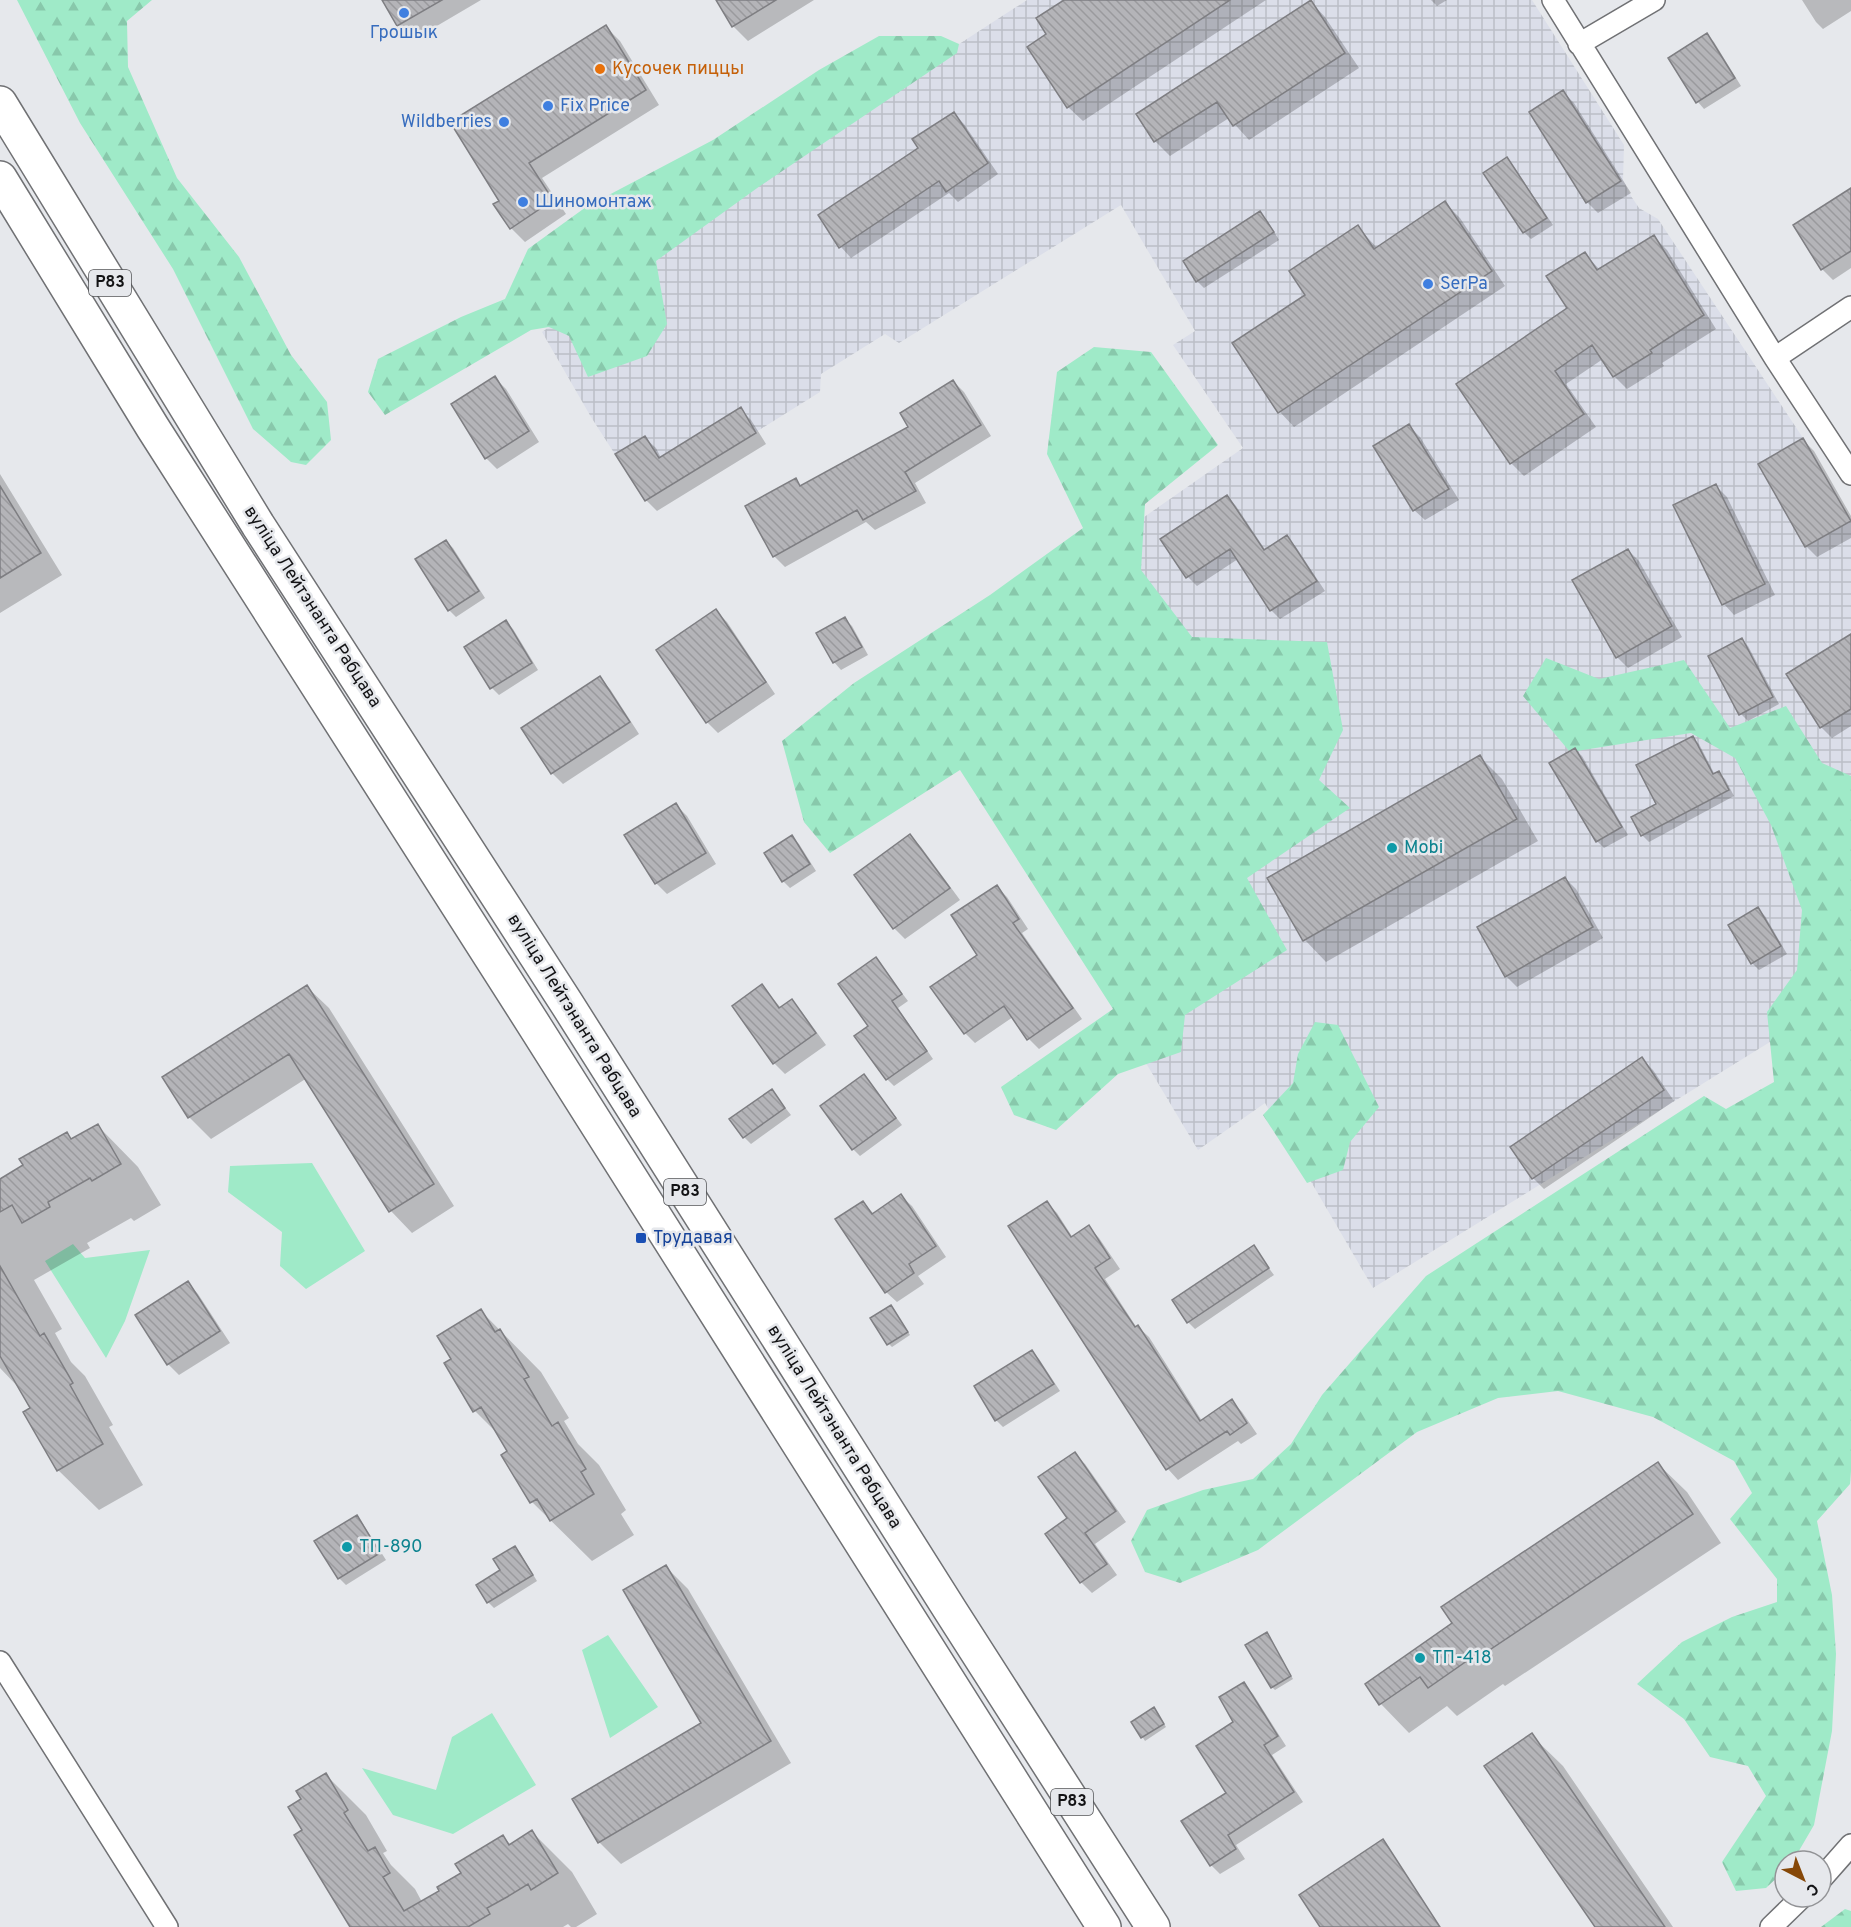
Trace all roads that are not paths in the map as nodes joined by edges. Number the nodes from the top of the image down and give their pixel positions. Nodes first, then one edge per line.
1 (1553, 0) edge
2 (1654, 0) edge
3 (1579, 44) junction
4 (0, 103) edge
5 (0, 178) edge
6 (1851, 307) edge
7 (1774, 358) junction
8 (220, 463) junction
9 (1851, 474) edge
10 (188, 483) junction
11 (0, 1662) edge
12 (1851, 1845) edge
13 (1833, 1865) edge
14 (1790, 1909) edge
15 (167, 1927) edge
16 (1104, 1927) edge
17 (1153, 1927) edge
18 (1772, 1927) edge

1 - 3 street
2 - 3 street
3 - 7 street
4 - 8 highway, вуліца Лейтэнанта Рабцава / Р83
5 - 10 highway, вуліца Лейтэнанта Рабцава / Р83
6 - 7 street
7 - 9 street
8 - 10 street
8 - 17 highway, вуліца Лейтэнанта Рабцава / Р83
10 - 16 highway, вуліца Лейтэнанта Рабцава / Р83
11 - 15 street
12 - 13 street
14 - 18 street

